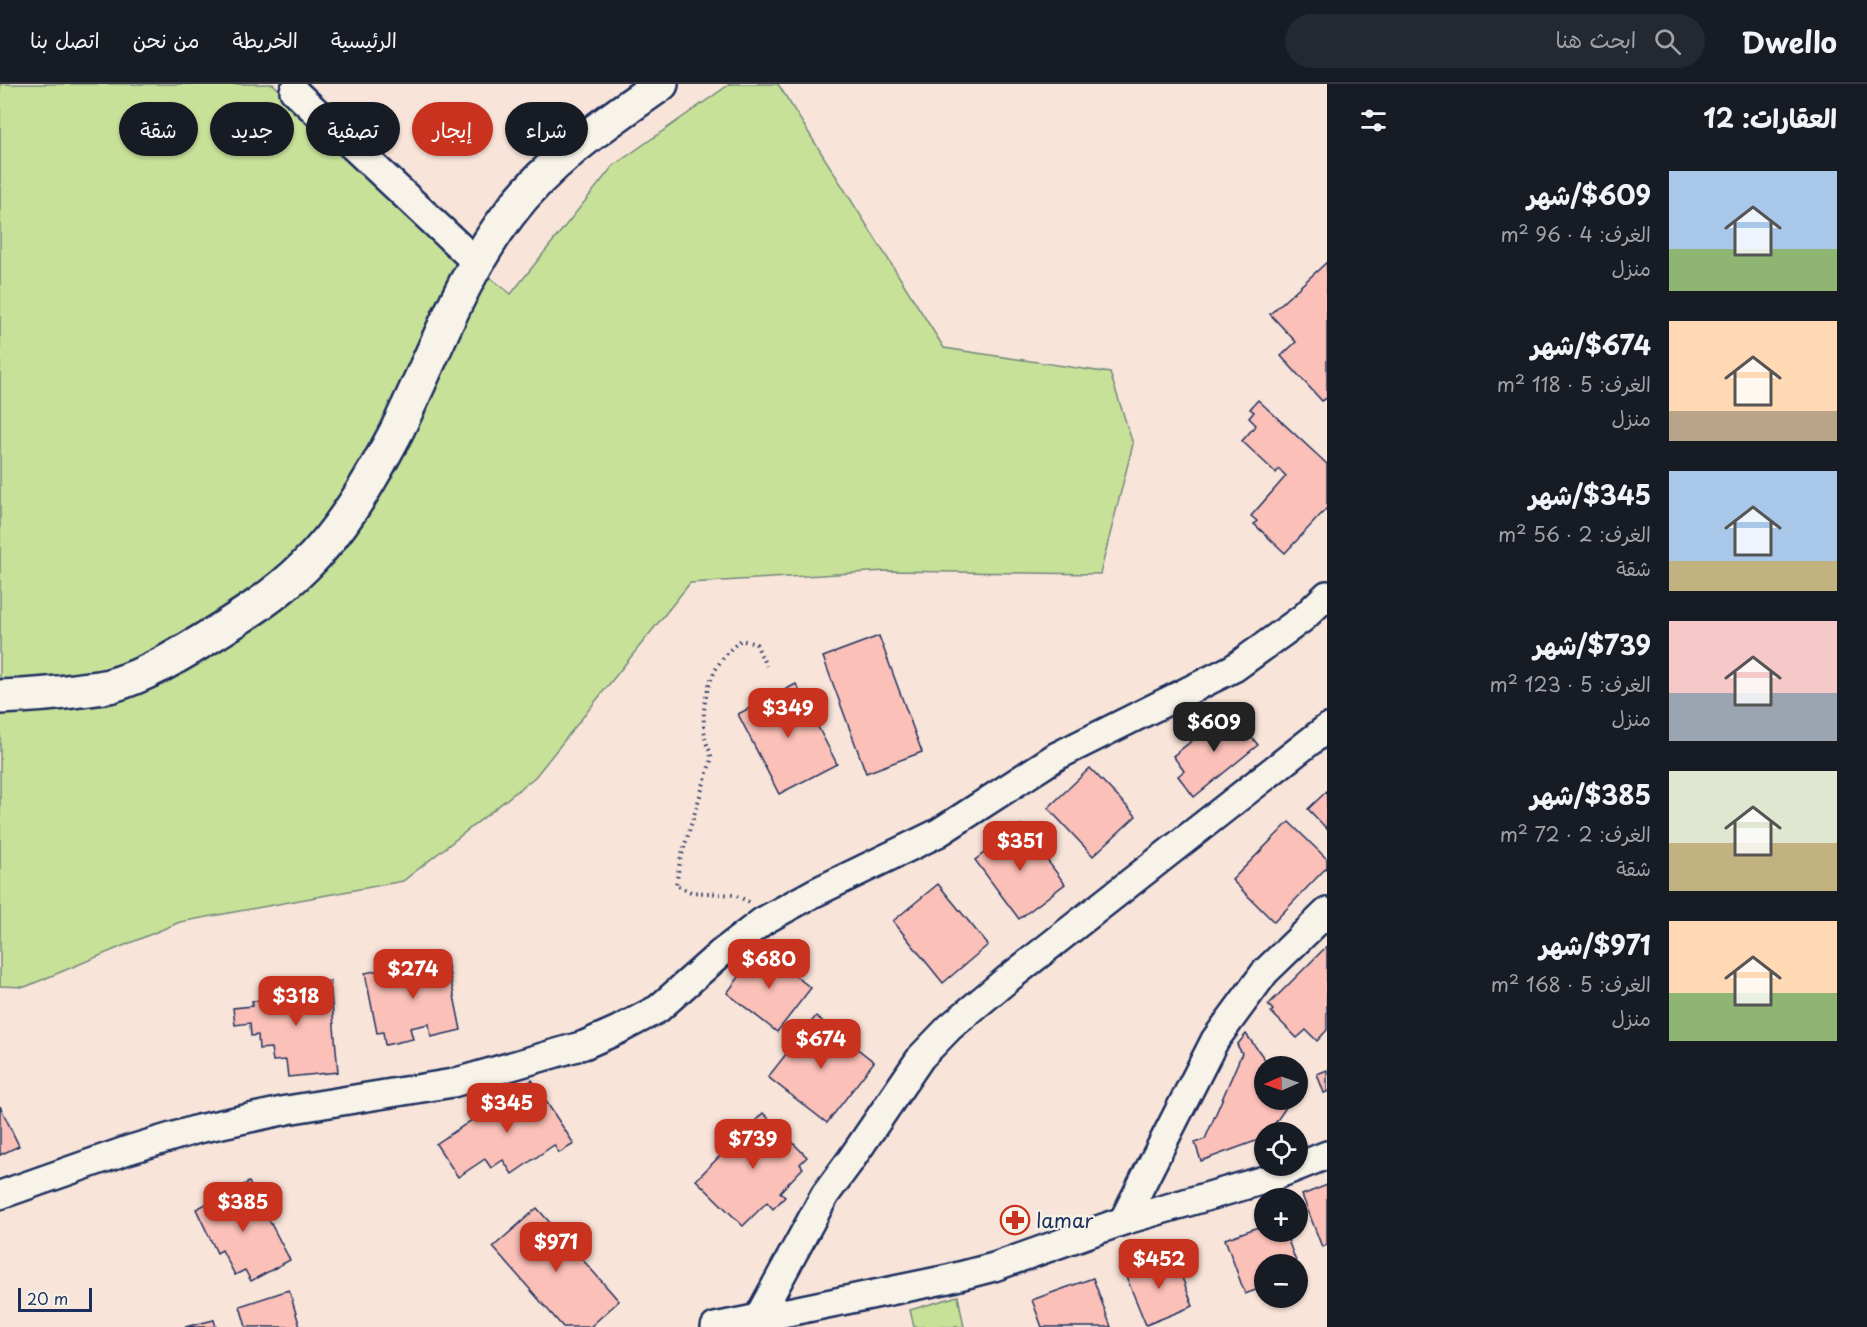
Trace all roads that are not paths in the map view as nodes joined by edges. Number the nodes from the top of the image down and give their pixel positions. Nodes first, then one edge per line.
1 (661, 84) edge
2 (294, 91) dead end
3 (476, 262) junction
4 (1327, 595) edge
5 (0, 697) edge
6 (1327, 729) edge
7 (1327, 912) edge
8 (1327, 1155) edge
9 (0, 1195) edge
10 (1124, 1221) junction
11 (758, 1318) junction
12 (715, 1327) edge

1 - 3 street
2 - 3 street
3 - 5 street
4 - 9 street
6 - 11 street
7 - 10 street
8 - 10 street
10 - 11 street
11 - 12 street

